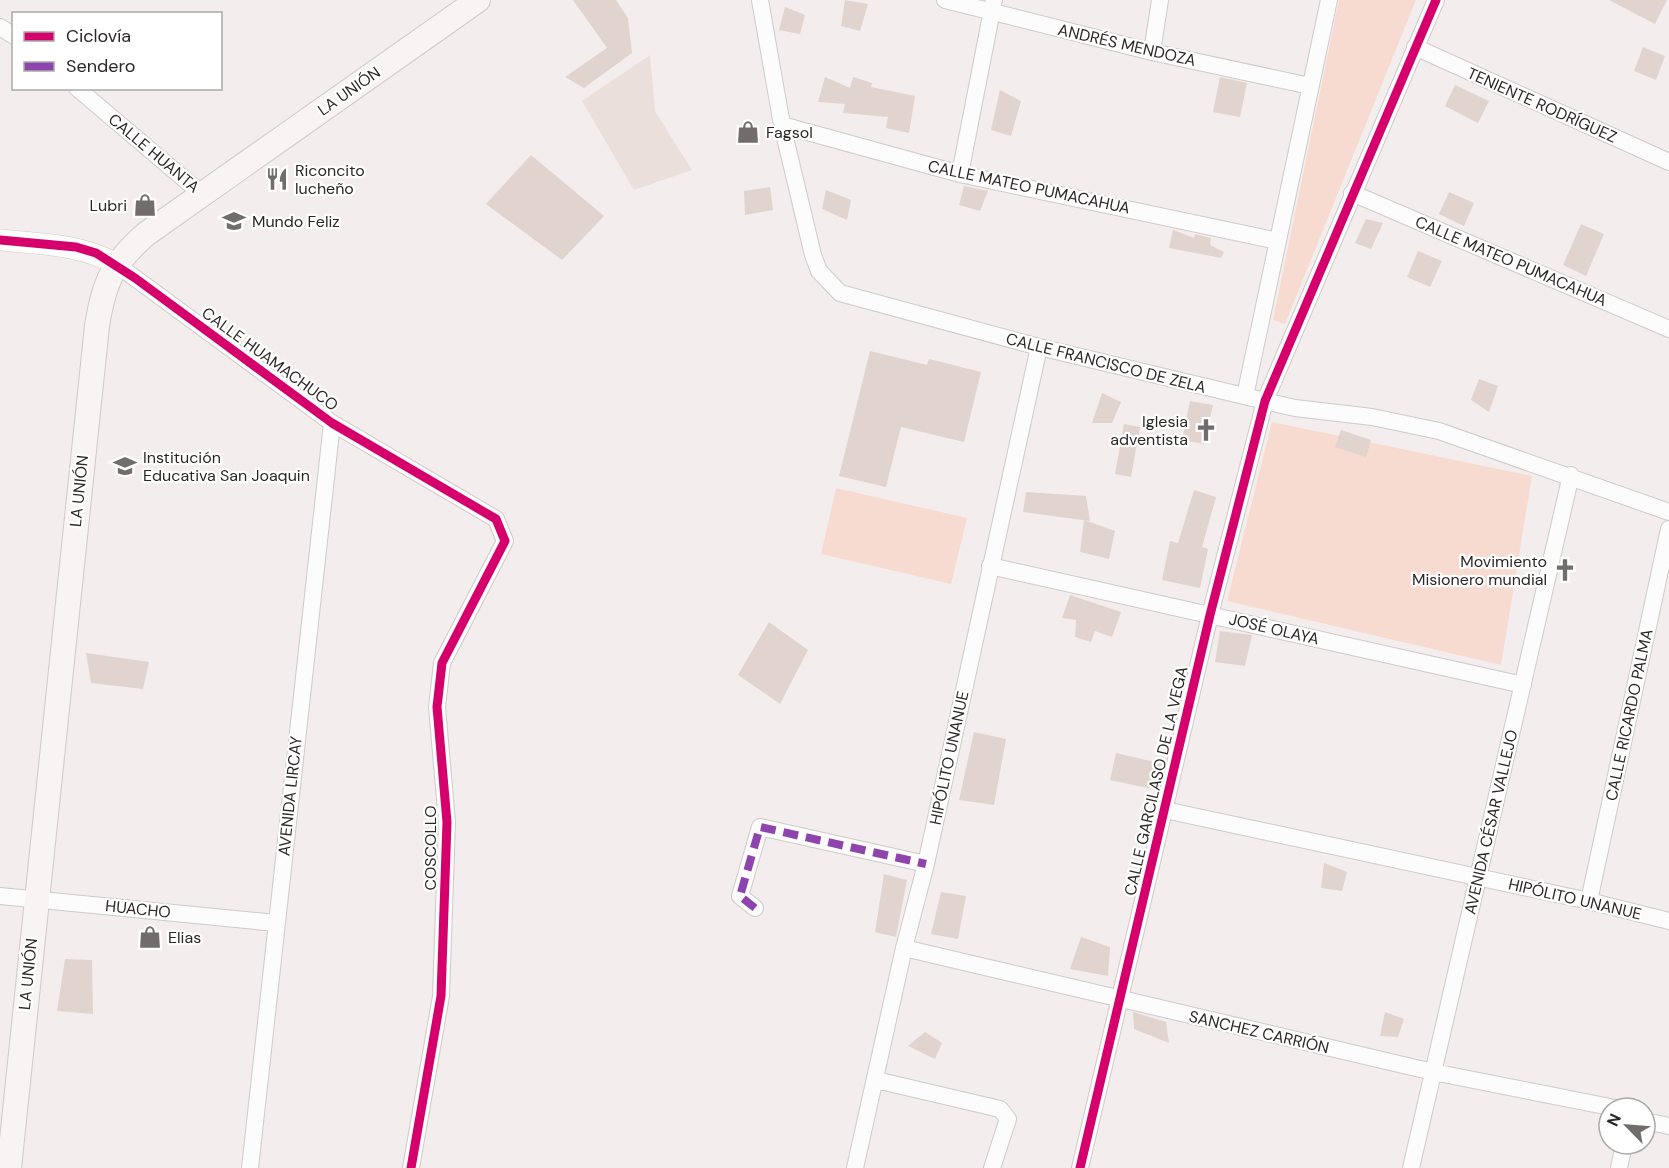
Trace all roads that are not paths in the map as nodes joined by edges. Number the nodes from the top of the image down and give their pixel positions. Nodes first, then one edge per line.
1 (478, 0) edge
2 (760, 0) edge
3 (945, 0) edge
4 (1160, 0) edge
5 (1329, 0) edge
6 (1436, 0) edge
7 (993, 6) edge
8 (1415, 47) junction
9 (1152, 52) junction
10 (1310, 86) junction
11 (79, 90) edge
12 (782, 125) junction
13 (1669, 162) edge
14 (960, 174) junction
15 (1352, 193) junction
16 (204, 195) junction
17 (0, 240) edge
18 (1278, 241) junction
19 (116, 264) junction
20 (1669, 329) edge
21 (1039, 347) junction
22 (1245, 396) junction
23 (1265, 401) junction
24 (332, 423) junction
25 (1571, 475) junction
26 (1669, 512) edge
27 (1669, 530) edge
28 (505, 541) joint
29 (990, 566) junction
30 (1210, 615) junction
31 (1522, 685) junction
32 (1165, 810) junction
33 (926, 864) junction
34 (1478, 877) junction
35 (0, 896) edge
36 (35, 899) junction
37 (1589, 901) junction
38 (754, 908) dead end
39 (1669, 921) edge
40 (276, 923) junction
41 (904, 948) junction
42 (1120, 1000) junction
43 (1433, 1072) junction
44 (876, 1080) junction
45 (1597, 1104) edge
46 (9, 1168) edge
47 (250, 1168) edge
48 (411, 1168) edge
49 (855, 1168) edge
50 (992, 1168) edge
51 (1080, 1168) edge
52 (1411, 1168) edge

1 - 16 main road, LA UNIÓN
2 - 12 street, CALLE FRANCISCO DE ZELA
3 - 7 street, ANDRÉS MENDOZA
4 - 9 street
5 - 10 street
6 - 8 street, CALLE GARCILASO DE LA VEGA
7 - 9 street, ANDRÉS MENDOZA
7 - 14 street
8 - 13 street, TENIENTE RODRÍGUEZ
8 - 15 street, CALLE GARCILASO DE LA VEGA
9 - 10 street, ANDRÉS MENDOZA
10 - 18 street
11 - 16 street, CALLE HUANTA
12 - 14 street, CALLE MATEO PUMACAHUA
12 - 21 street, CALLE FRANCISCO DE ZELA
14 - 18 street, CALLE MATEO PUMACAHUA
15 - 20 street, CALLE MATEO PUMACAHUA
15 - 23 street, CALLE GARCILASO DE LA VEGA
16 - 19 main road, LA UNIÓN
17 - 19 street, CALLE HUAMACHUCO
18 - 22 street
19 - 24 street, CALLE HUAMACHUCO
19 - 36 main road, LA UNIÓN
21 - 22 street, CALLE FRANCISCO DE ZELA
21 - 29 street, HIPÓLITO UNANUE
22 - 23 street, CALLE FRANCISCO DE ZELA
23 - 25 street, CALLE FRANCISCO DE ZELA
23 - 30 street, CALLE GARCILASO DE LA VEGA
24 - 28 street, CALLE HUAMACHUCO
24 - 40 street, AVENIDA LIRCAY
25 - 26 street, CALLE FRANCISCO DE ZELA
25 - 31 street, AVENIDA CÉSAR VALLEJO
27 - 37 street, CALLE RICARDO PALMA
28 - 48 street, COSCOLLO
29 - 30 street, JOSÉ OLAYA
29 - 33 street, HIPÓLITO UNANUE
30 - 31 street, JOSÉ OLAYA
30 - 32 street, CALLE GARCILASO DE LA VEGA
31 - 34 street, AVENIDA CÉSAR VALLEJO
32 - 34 street, HIPÓLITO UNANUE
32 - 42 street, CALLE GARCILASO DE LA VEGA
33 - 38 street
33 - 41 street, HIPÓLITO UNANUE
34 - 37 street, HIPÓLITO UNANUE
34 - 43 street, AVENIDA CÉSAR VALLEJO
35 - 36 street, HUACHO
36 - 40 street, HUACHO
36 - 46 main road, LA UNIÓN
37 - 39 street, HIPÓLITO UNANUE
40 - 47 street, AVENIDA LIRCAY
41 - 42 street, SANCHEZ CARRIÓN
41 - 44 street, HIPÓLITO UNANUE
42 - 43 street, SANCHEZ CARRIÓN
42 - 51 street, CALLE GARCILASO DE LA VEGA
43 - 45 street, SANCHEZ CARRIÓN
43 - 52 street, AVENIDA CÉSAR VALLEJO
44 - 49 street, HIPÓLITO UNANUE
44 - 50 street

